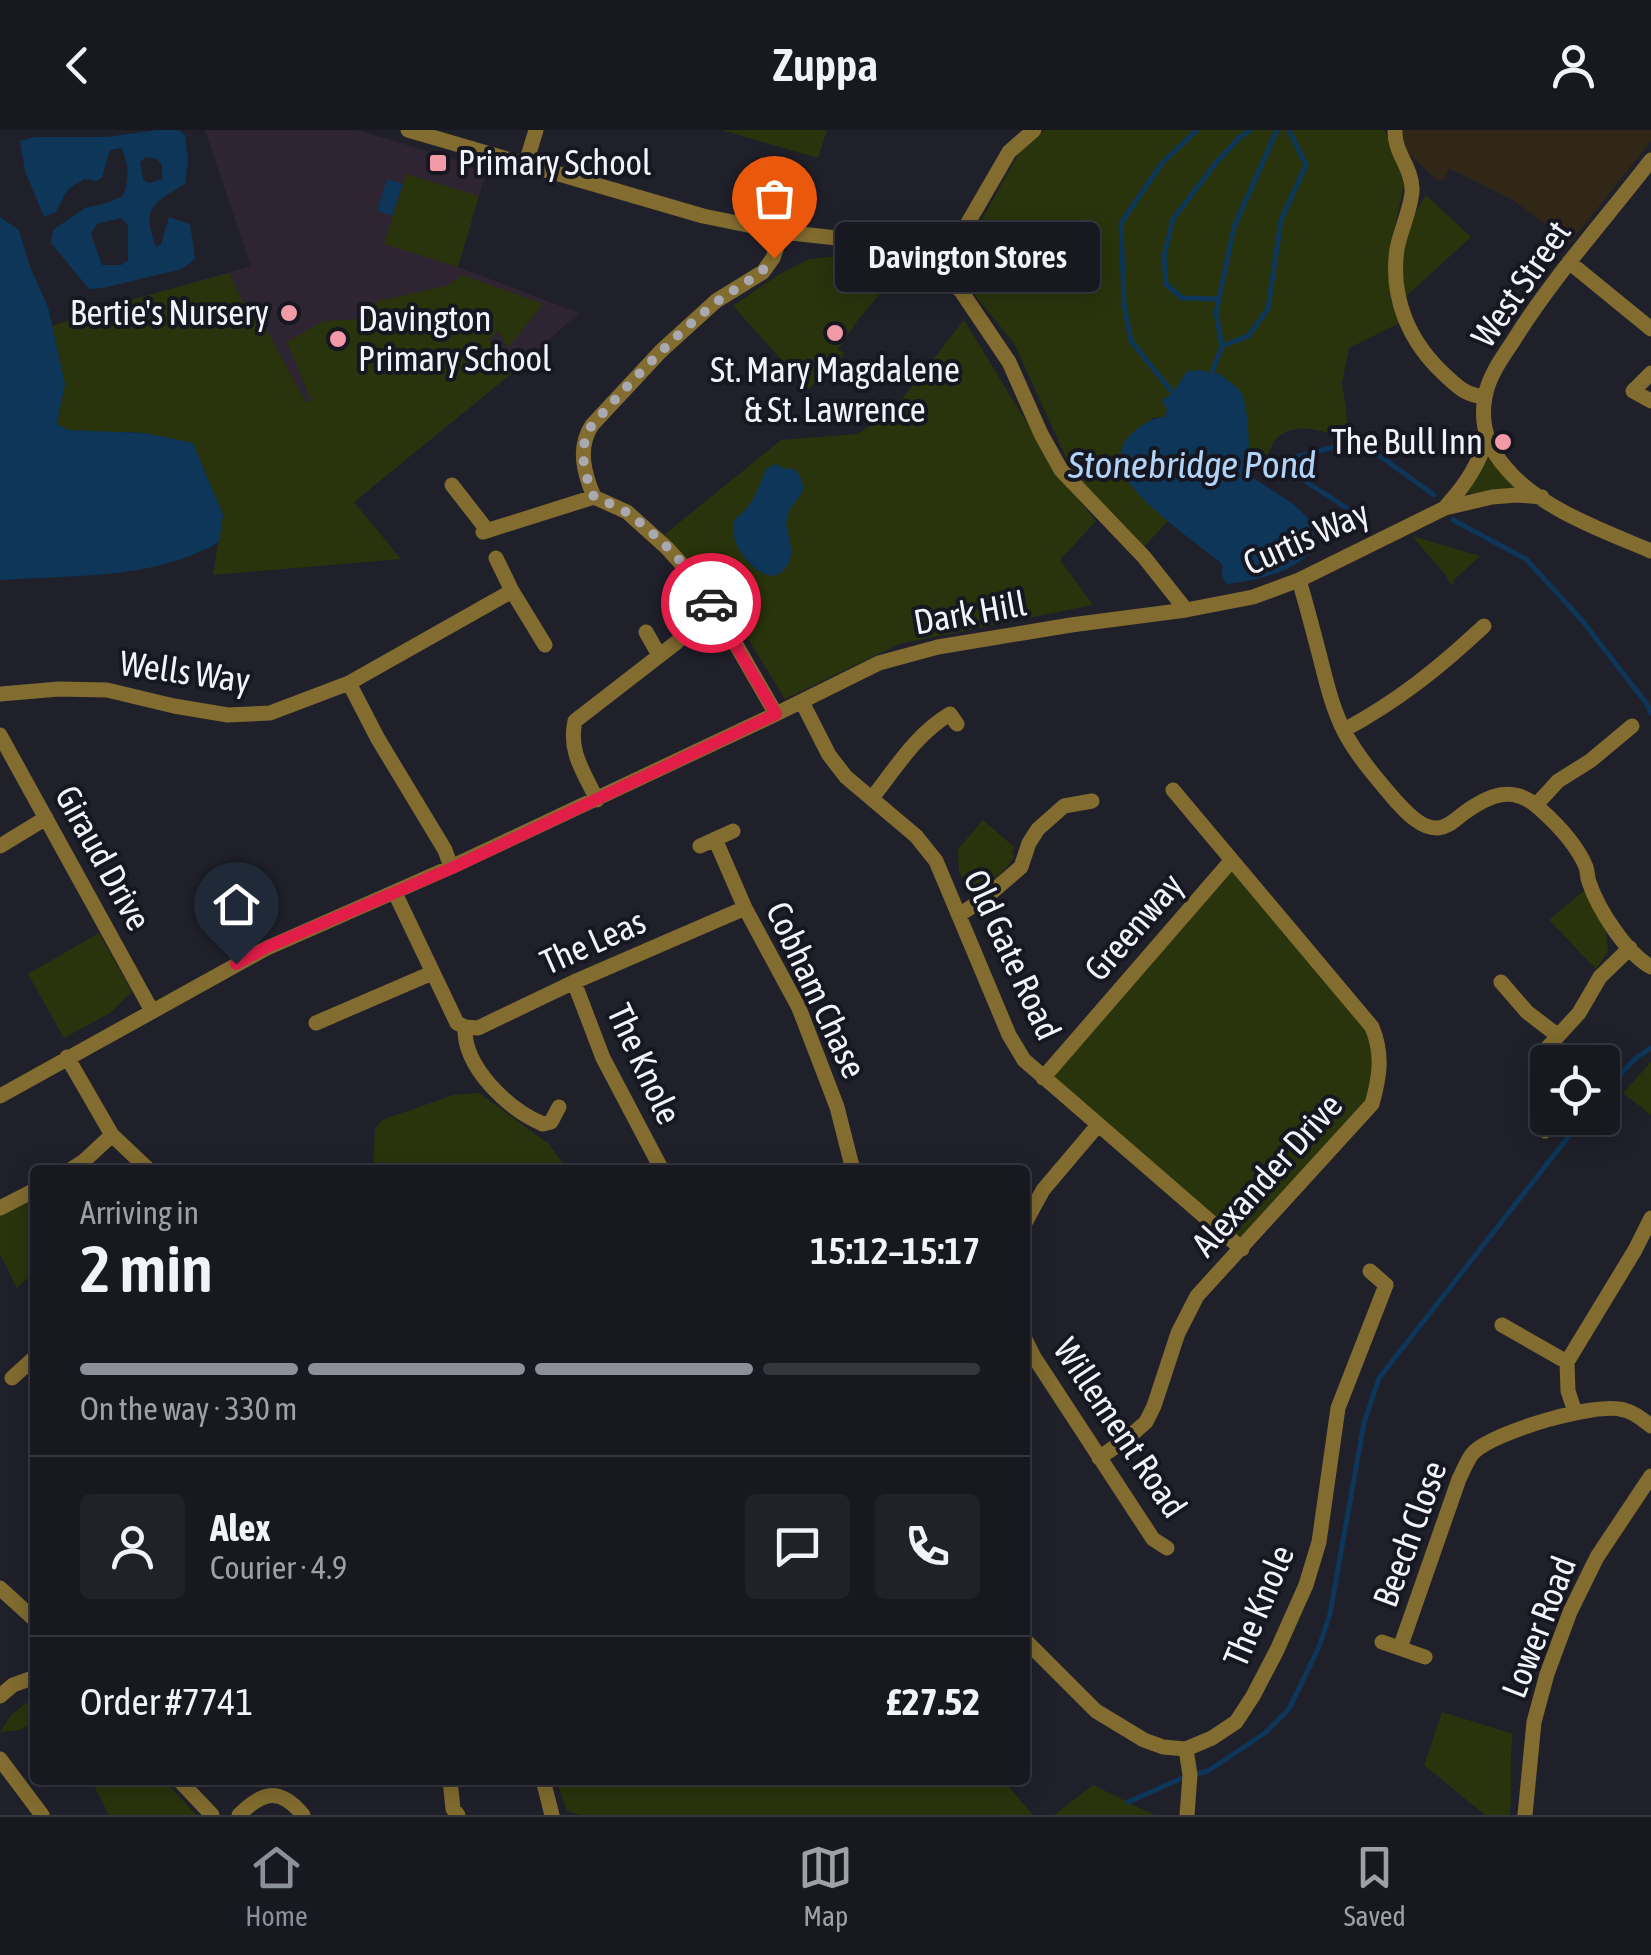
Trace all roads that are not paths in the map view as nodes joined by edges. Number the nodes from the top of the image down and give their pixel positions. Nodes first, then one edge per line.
1 (408, 130) edge
2 (536, 130) edge
3 (1034, 130) edge
4 (1395, 130) edge
5 (1651, 160) edge
6 (526, 163) junction
7 (782, 232) junction
8 (1569, 262) junction
9 (940, 271) junction
10 (1651, 329) edge
11 (1651, 372) edge
12 (1485, 397) junction
13 (1651, 402) edge
14 (1486, 437) junction
15 (452, 485) dead end
16 (594, 497) junction
17 (1542, 497) junction
18 (1444, 508) junction
19 (1651, 551) edge
20 (496, 558) dead end
21 (1299, 580) junction
22 (512, 591) junction
23 (1186, 610) junction
24 (1484, 626) dead end
25 (646, 632) dead end
26 (677, 642) dead end
27 (545, 645) dead end
28 (660, 655) junction
29 (349, 683) junction
30 (0, 694) edge
31 (802, 702) junction
32 (776, 714) junction
33 (957, 724) dead end
34 (1632, 726) dead end
35 (1344, 730) junction
36 (0, 735) edge
37 (1173, 790) dead end
38 (872, 798) junction
39 (597, 800) junction
40 (1092, 801) dead end
41 (1536, 804) junction
42 (46, 818) junction
43 (733, 831) dead end
44 (0, 846) edge
45 (1232, 862) junction
46 (452, 868) junction
47 (395, 893) junction
48 (745, 908) junction
49 (959, 915) junction
50 (1630, 948) junction
51 (1651, 967) edge
52 (432, 973) junction
53 (574, 982) junction
54 (1501, 982) dead end
55 (152, 1011) junction
56 (316, 1023) dead end
57 (465, 1028) junction
58 (1556, 1035) junction
59 (1551, 1045) edge
60 (67, 1057) junction
61 (1042, 1078) junction
62 (0, 1096) edge
63 (559, 1108) dead end
64 (1098, 1124) junction
65 (112, 1134) junction
66 (78, 1165) edge
67 (144, 1165) edge
68 (659, 1165) edge
69 (852, 1165) edge
70 (30, 1193) edge
71 (0, 1208) edge
72 (1030, 1214) edge
73 (1651, 1218) edge
74 (1242, 1248) junction
75 (1370, 1271) dead end
76 (1502, 1325) dead end
77 (1030, 1349) edge
78 (1567, 1362) junction
79 (30, 1365) edge
80 (12, 1378) dead end
81 (1575, 1412) junction
82 (1651, 1426) edge
83 (1098, 1458) junction
84 (1651, 1476) edge
85 (1167, 1548) dead end
86 (0, 1588) edge
87 (30, 1620) edge
88 (1382, 1642) dead end
89 (1030, 1645) edge
90 (1400, 1648) junction
91 (1426, 1657) dead end
92 (30, 1680) edge
93 (0, 1696) edge
94 (1186, 1748) junction
95 (0, 1759) edge
96 (185, 1785) edge
97 (451, 1785) edge
98 (545, 1785) edge
99 (265, 1787) edge
100 (38, 1809) edge
101 (436, 1812) dead end
102 (455, 1812) edge
103 (20, 1815) edge
104 (212, 1815) edge
105 (239, 1815) edge
106 (303, 1815) edge
107 (552, 1815) edge
108 (1187, 1815) edge
109 (1525, 1815) edge

1 - 6 street
2 - 6 street
3 - 9 street
4 - 12 street
5 - 8 street, West Street
6 - 7 street
7 - 9 street
7 - 16 street
8 - 10 street
8 - 12 street, West Street
9 - 23 street
11 - 13 street
12 - 14 street, West Street
14 - 17 street
14 - 18 street
15 - 16 street
16 - 32 street
17 - 18 street
17 - 19 street
18 - 21 street, Curtis Way
20 - 22 street
21 - 23 street, Curtis Way
21 - 35 street
22 - 27 street
22 - 29 street, Wells Way
23 - 31 street, Dark Hill
24 - 35 street
25 - 28 street
26 - 28 street
28 - 39 street
29 - 30 street, Wells Way
29 - 46 street
31 - 32 street, Dark Hill
31 - 38 street, Old Gate Road
32 - 39 street, Dark Hill
33 - 38 street
34 - 41 street
35 - 41 street
36 - 42 street, Giraud Drive
37 - 45 street, Alexander Drive
38 - 49 street, Old Gate Road
39 - 46 street, Dark Hill
40 - 49 street
41 - 50 street
42 - 44 street
42 - 55 street, Giraud Drive
43 - 48 street, Cobham Chase
45 - 61 street, Greenway
45 - 74 street, Alexander Drive
46 - 47 street, Dark Hill
47 - 52 street
47 - 55 street, Dark Hill
48 - 53 street, The Leas
48 - 69 street, Cobham Chase
49 - 61 street, Old Gate Road
50 - 51 street
50 - 58 street
52 - 56 street
52 - 57 street
53 - 57 street, The Leas
53 - 68 street, The Knole
54 - 58 street
55 - 60 street, Dark Hill
57 - 63 street
58 - 59 street
60 - 62 street, Dark Hill
60 - 65 street
61 - 64 street, Old Gate Road
64 - 72 street
64 - 74 street, Old Gate Road
65 - 66 street
65 - 67 street
70 - 71 street
73 - 78 street
74 - 83 street, Alexander Drive
75 - 94 street, The Knole
76 - 78 street
77 - 83 street, Willement Road
78 - 81 street
79 - 80 street
81 - 82 street, Beech Close
81 - 90 street, Beech Close
83 - 85 street, Willement Road
84 - 109 street, Lower Road
86 - 87 street
88 - 90 street, Beech Close
89 - 94 street
90 - 91 street, Beech Close
92 - 93 street
94 - 108 street
95 - 100 street
96 - 104 street
97 - 102 street
98 - 107 street
99 - 105 street
99 - 106 street
100 - 103 street
101 - 102 street

